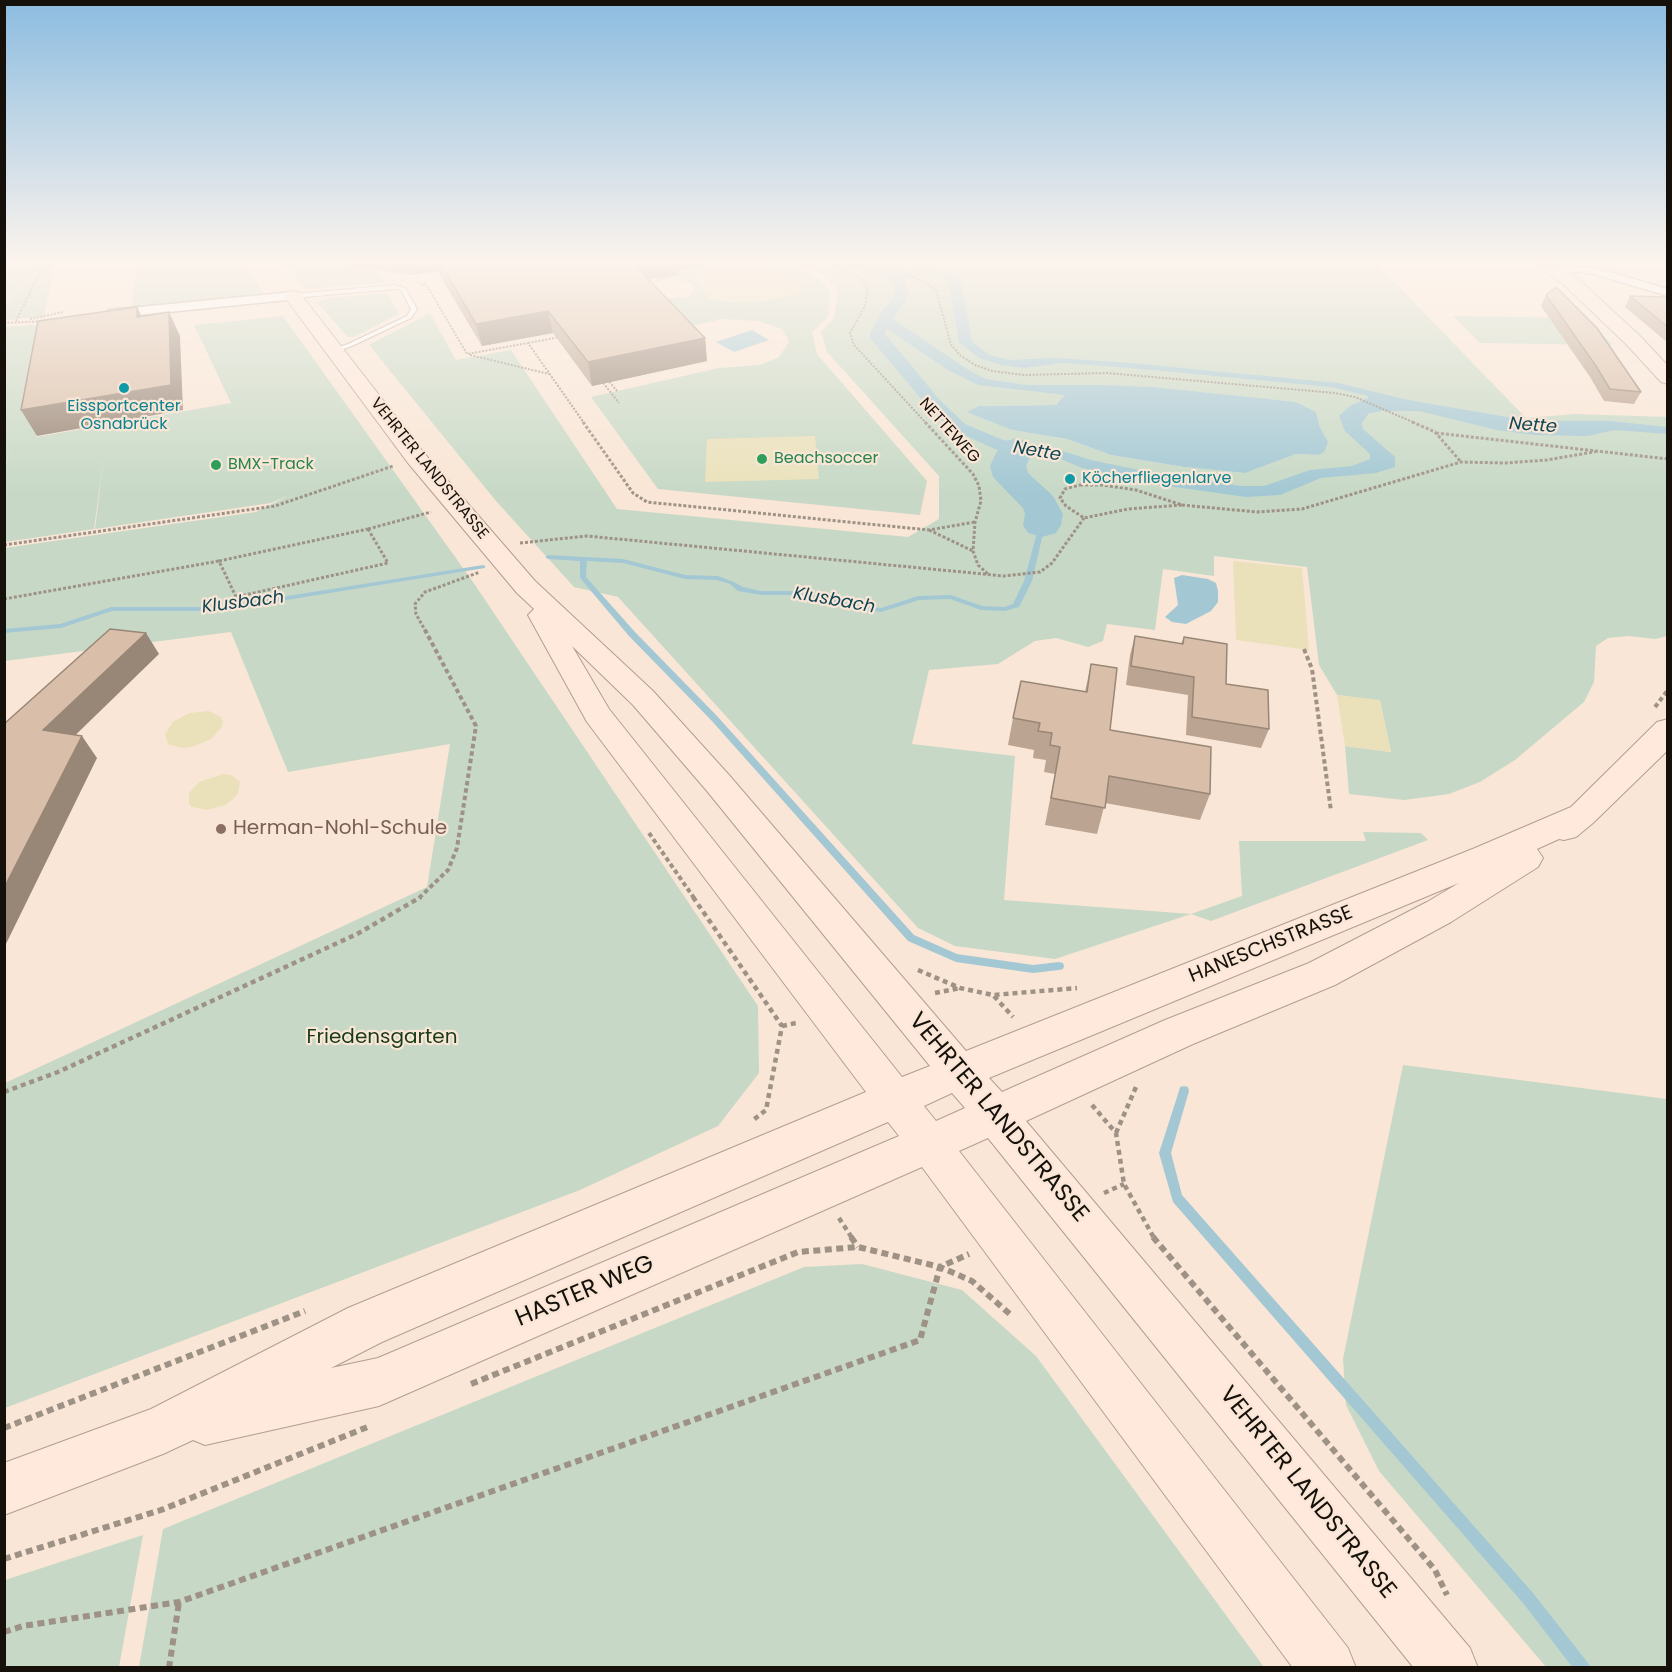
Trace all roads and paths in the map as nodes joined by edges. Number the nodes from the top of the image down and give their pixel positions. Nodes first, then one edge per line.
1 (325, 337) edge
2 (367, 337) edge
3 (456, 337) edge
4 (561, 337) edge
5 (851, 337) edge
6 (949, 337) edge
7 (1630, 337) edge
8 (528, 343) junction
9 (335, 350) junction
10 (466, 354) junction
11 (549, 374) junction
12 (603, 374) edge
13 (597, 376) edge
14 (1668, 378) edge
15 (616, 391) dead end
16 (619, 403) dead end
17 (1435, 432) junction
18 (1599, 451) junction
19 (416, 458) junction
20 (1668, 459) edge
21 (1461, 462) junction
22 (457, 505) junction
23 (1182, 505) junction
24 (1084, 518) junction
25 (975, 522) junction
26 (368, 529) junction
27 (929, 530) junction
28 (4, 545) edge
29 (493, 546) junction
30 (973, 551) junction
31 (219, 561) junction
32 (490, 569) dead end
33 (988, 574) junction
34 (526, 587) junction
35 (4, 599) edge
36 (1304, 649) dead end
37 (1668, 690) edge
38 (1659, 722) edge
39 (1331, 811) dead end
40 (1582, 815) junction
41 (647, 830) dead end
42 (1086, 985) dead end
43 (960, 988) dead end
44 (959, 1072) junction
45 (4, 1092) edge
46 (894, 1100) junction
47 (766, 1110) dead end
48 (995, 1115) junction
49 (1116, 1133) dead end
50 (929, 1144) junction
51 (858, 1247) dead end
52 (163, 1429) junction
53 (4, 1490) edge
54 (1449, 1599) dead end
55 (179, 1602) junction
56 (4, 1632) edge
57 (169, 1668) edge
58 (1328, 1668) edge
59 (1450, 1668) edge

1 - 9 main road, VEHRTER LANDSTRASSE
2 - 9 lane
3 - 10 path
4 - 8 path
5 - 25 path, NETTEWEG
6 - 17 path
7 - 14 main road
8 - 10 path
8 - 11 path
9 - 19 main road, VEHRTER LANDSTRASSE
10 - 11 path
11 - 27 path
12 - 15 path
13 - 16 path
17 - 18 path
17 - 21 path
18 - 20 path
18 - 21 path
19 - 22 main road, VEHRTER LANDSTRASSE
19 - 28 path
21 - 23 path
22 - 26 path
22 - 29 main road, VEHRTER LANDSTRASSE
23 - 24 path
23 - 24 path
24 - 33 path
25 - 27 path
25 - 30 path, NETTEWEG
26 - 31 path
26 - 31 path
27 - 30 path
29 - 33 path
29 - 34 main road, VEHRTER LANDSTRASSE
30 - 33 path
31 - 35 path
32 - 45 path
34 - 44 main road, VEHRTER LANDSTRASSE
34 - 46 main road, VEHRTER LANDSTRASSE
36 - 39 path
37 - 38 path
38 - 40 main road, HANESCHSTRASSE
40 - 44 main road, HANESCHSTRASSE
40 - 48 main road, HANESCHSTRASSE
41 - 47 path
42 - 43 path
44 - 46 main road, HASTER WEG
44 - 48 main road, VEHRTER LANDSTRASSE
46 - 50 main road, VEHRTER LANDSTRASSE
46 - 52 main road, HASTER WEG
48 - 50 main road, HASTER WEG
48 - 59 main road, VEHRTER LANDSTRASSE
49 - 54 path
50 - 52 main road, HASTER WEG
50 - 58 main road, VEHRTER LANDSTRASSE
51 - 55 path
52 - 53 main road, HASTER WEG
55 - 56 path
55 - 57 path

